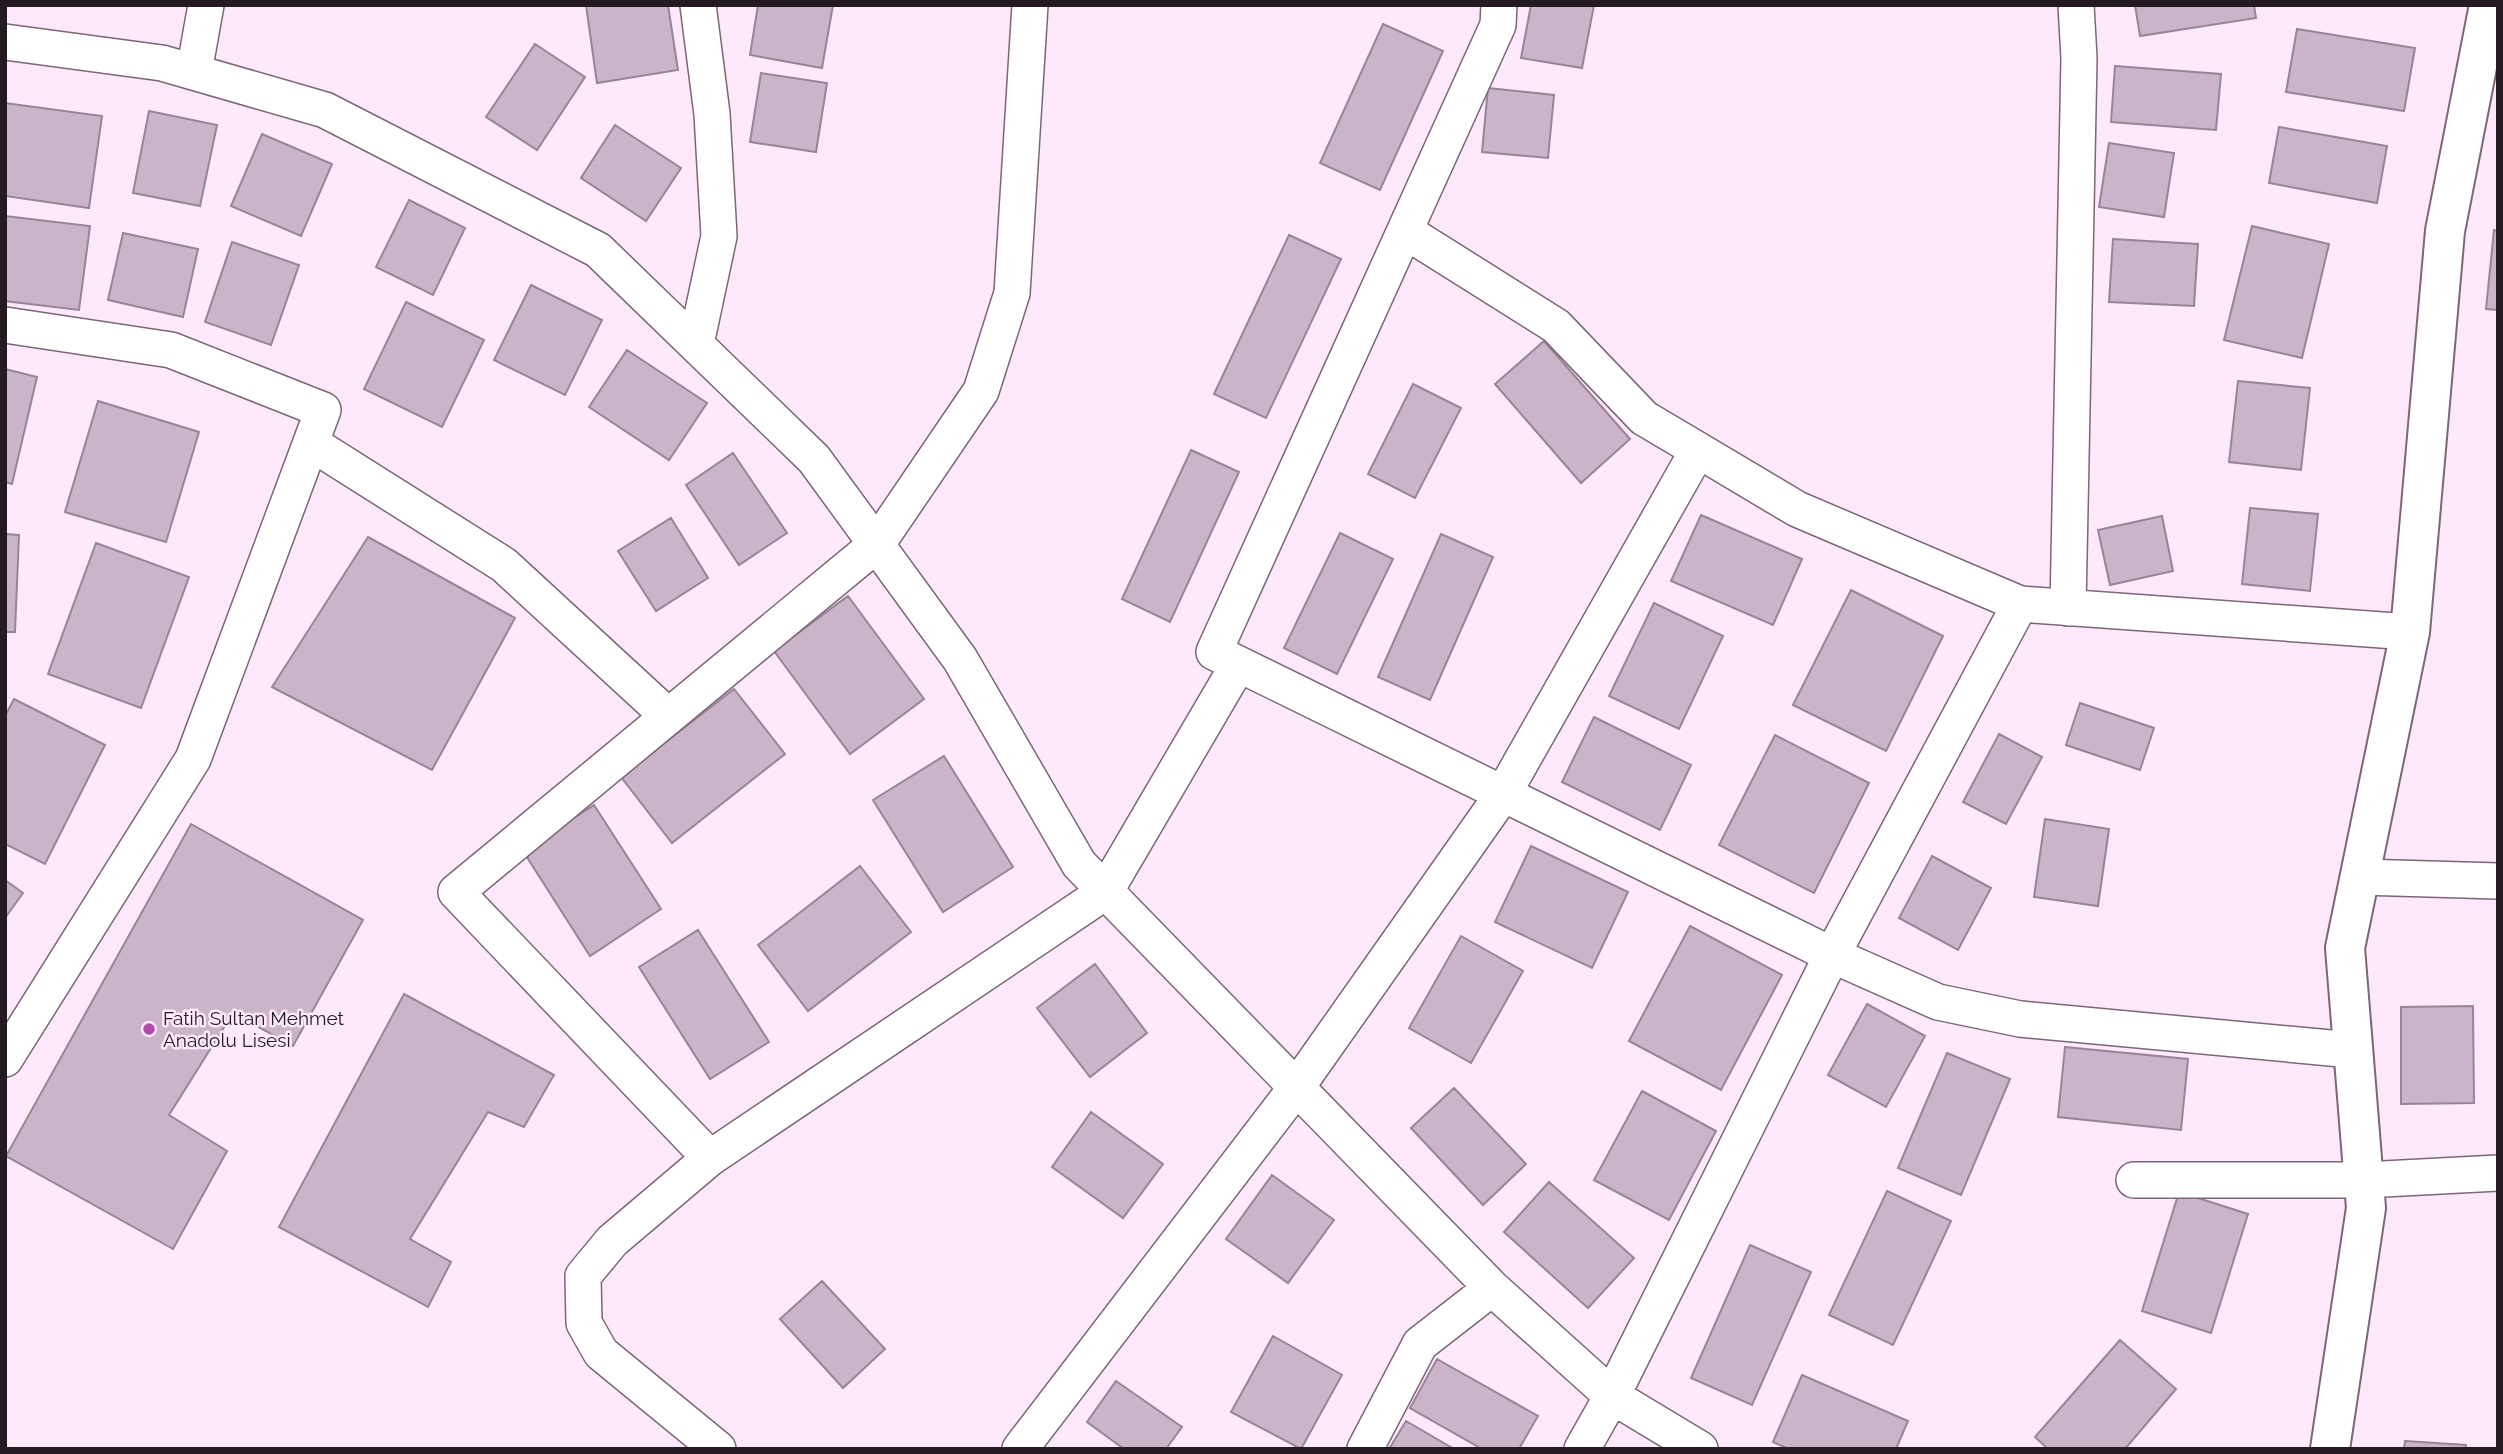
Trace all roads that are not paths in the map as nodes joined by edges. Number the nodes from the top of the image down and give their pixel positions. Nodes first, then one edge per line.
1 (206, 5) edge
2 (698, 5) edge
3 (1030, 5) edge
4 (1499, 5) edge
5 (2076, 5) edge
6 (2489, 5) edge
7 (5, 42) edge
8 (194, 72) junction
9 (1405, 231) junction
10 (5, 326) edge
11 (696, 344) junction
12 (311, 443) junction
13 (1698, 450) junction
14 (877, 544) junction
15 (2020, 604) junction
16 (2068, 608) junction
17 (2410, 632) junction
18 (1238, 664) junction
19 (668, 716) junction
20 (1503, 794) junction
21 (2360, 877) junction
22 (2498, 881) edge
23 (1105, 892) junction
24 (1832, 956) junction
25 (2352, 1050) junction
26 (5, 1059) edge
27 (1296, 1088) junction
28 (710, 1158) junction
29 (2498, 1173) edge
30 (2134, 1180) dead end
31 (2364, 1180) junction
32 (1492, 1288) junction
33 (1612, 1396) junction
34 (718, 1449) edge
35 (1020, 1449) edge
36 (1365, 1449) edge
37 (1582, 1449) edge
38 (1700, 1449) edge
39 (2330, 1449) edge

1 - 8 street
2 - 11 street
3 - 14 street
4 - 9 street
5 - 16 street
6 - 17 street
7 - 8 street
8 - 11 street
9 - 13 street
9 - 18 street
10 - 12 street
11 - 14 street
12 - 19 street
12 - 26 street
13 - 15 street
13 - 20 street
14 - 19 street
14 - 23 street
15 - 16 street
15 - 24 street
16 - 17 street
17 - 21 street
18 - 20 street
18 - 23 street
19 - 28 street
20 - 24 street
20 - 27 street
21 - 22 street
21 - 25 street
23 - 27 street
23 - 28 street
24 - 25 street
24 - 33 street
25 - 31 street
27 - 32 street
27 - 35 street
28 - 34 street
29 - 31 street
30 - 31 street
31 - 39 street
32 - 33 street
32 - 36 street
33 - 37 street
33 - 38 street

